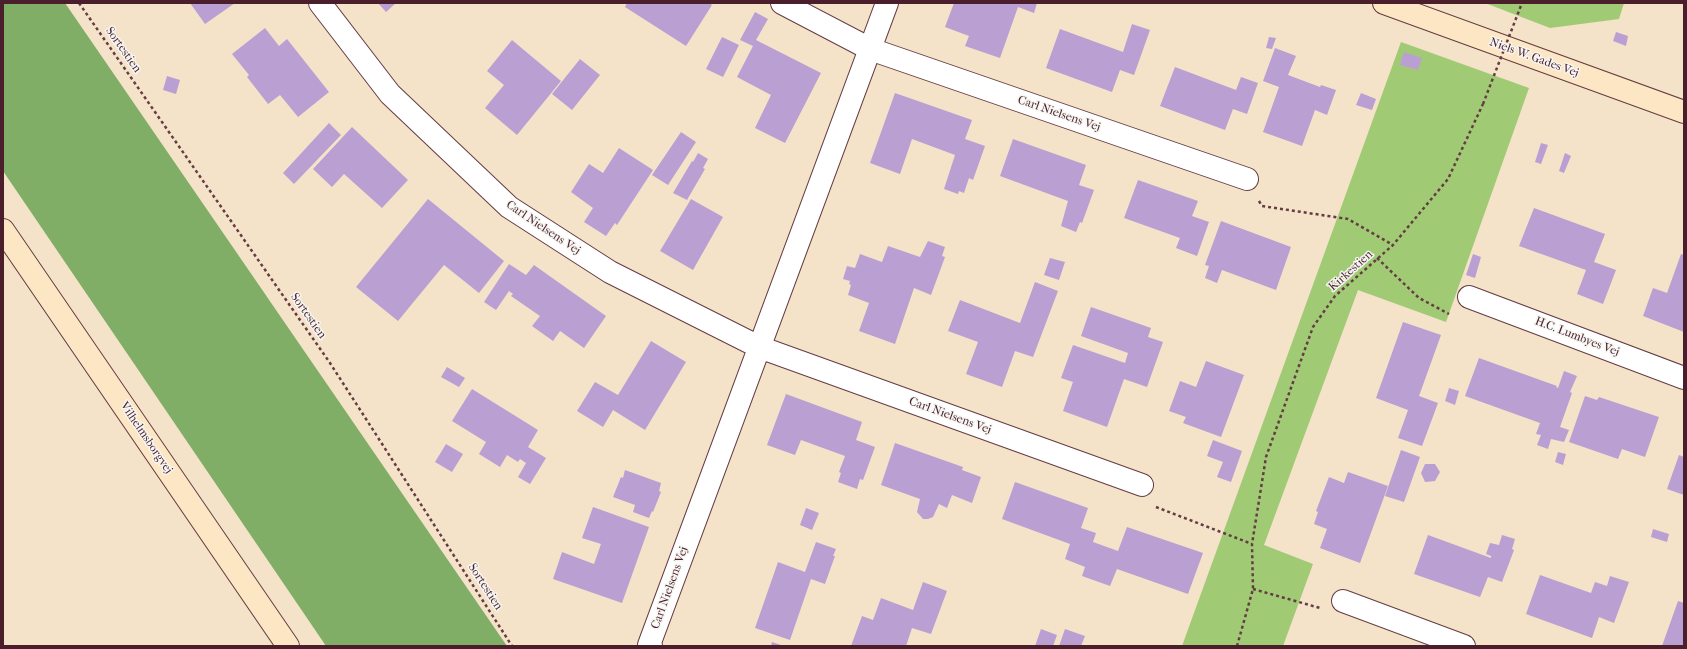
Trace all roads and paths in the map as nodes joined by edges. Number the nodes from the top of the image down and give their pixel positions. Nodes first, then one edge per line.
1 (79, 3) edge
2 (320, 3) edge
3 (782, 3) edge
4 (887, 3) edge
5 (1384, 3) edge
6 (1522, 3) edge
7 (870, 49) junction
8 (1684, 112) edge
9 (1247, 179) joint
10 (3, 230) edge
11 (1393, 245) junction
12 (1377, 258) junction
13 (1469, 297) joint
14 (759, 347) junction
15 (1684, 378) edge
16 (1142, 485) joint
17 (1252, 544) junction
18 (1253, 589) junction
19 (1343, 602) joint
20 (288, 646) edge
21 (512, 646) edge
22 (651, 646) edge
23 (1237, 646) edge
24 (1464, 646) edge

1 - 21 path, Sortestien
2 - 14 street, Carl Nielsens Vej
3 - 7 street, Carl Nielsens Vej
4 - 7 street, Carl Nielsens Vej
5 - 8 street, Niels W. Gades Vej
6 - 11 path, Kirkestien, bridge
7 - 9 street, Carl Nielsens Vej
7 - 14 street, Carl Nielsens Vej
9 - 11 path
10 - 20 street, Vilhelmsborgvej
11 - 12 path, Kirkestien
12 - 13 path
12 - 17 path, Kirkestien
13 - 15 street, H.C. Lumbyes Vej
14 - 16 street, Carl Nielsens Vej
14 - 22 street, Carl Nielsens Vej
16 - 17 path
17 - 18 path, Kirkestien
18 - 19 path
18 - 23 path, Kirkestien
19 - 24 street

